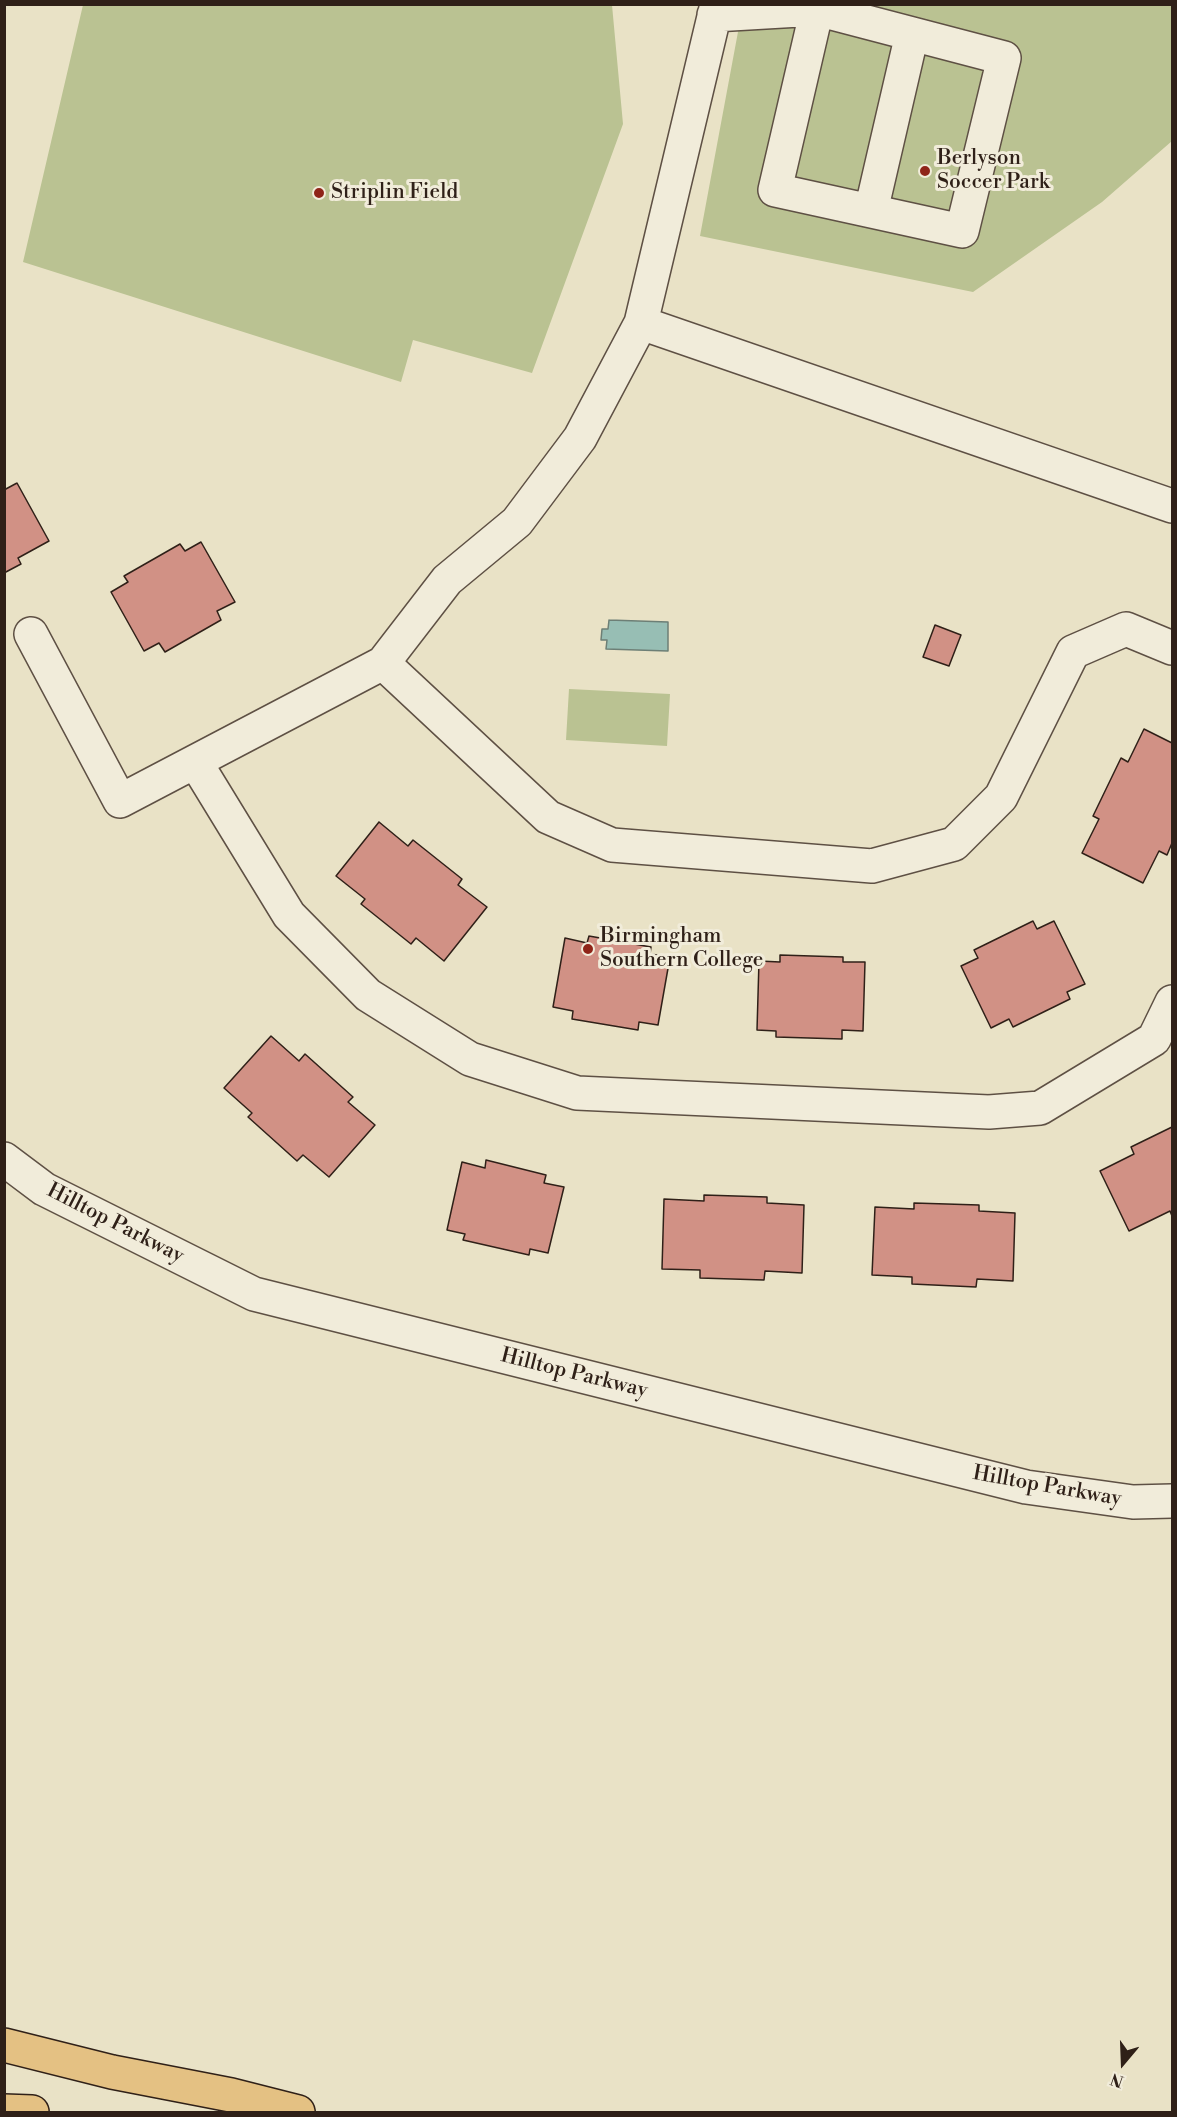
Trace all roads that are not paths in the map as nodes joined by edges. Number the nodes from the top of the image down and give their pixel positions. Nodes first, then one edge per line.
1 (802, 7) edge
2 (716, 10) edge
3 (912, 34) junction
4 (871, 211) junction
5 (641, 323) junction
6 (1173, 506) edge
7 (31, 634) dead end
8 (1173, 648) edge
9 (383, 663) junction
10 (196, 763) junction
11 (1173, 1002) edge
12 (5, 1159) edge
13 (1173, 1501) edge
14 (4, 2045) edge
15 (4, 2111) edge
16 (32, 2112) edge
17 (298, 2112) edge

1 - 2 street
1 - 3 street
1 - 4 street
2 - 5 street
3 - 4 street
3 - 4 street
5 - 6 street
5 - 9 street
7 - 10 street
8 - 9 street
9 - 10 street
10 - 11 street
12 - 13 street, Hilltop Parkway
14 - 17 highway
15 - 16 highway

